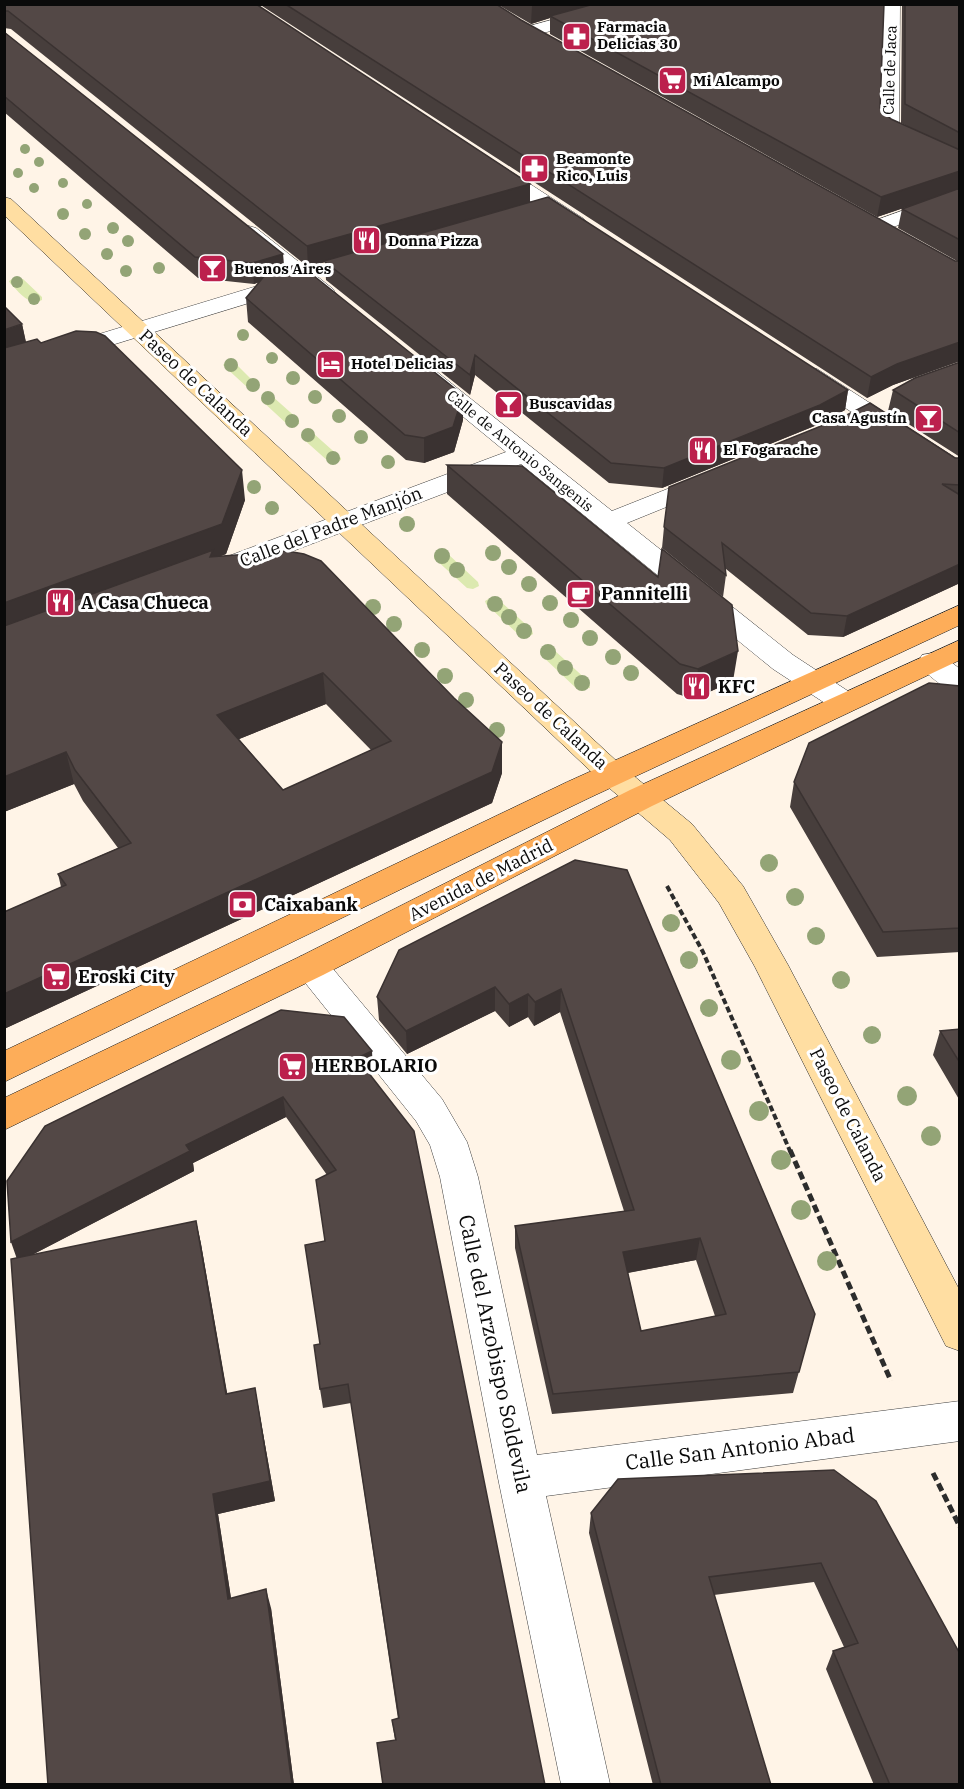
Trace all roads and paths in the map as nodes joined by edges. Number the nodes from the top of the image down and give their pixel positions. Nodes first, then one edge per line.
1 (631, 4) edge
2 (892, 4) edge
3 (508, 21) edge
4 (528, 32) junction
5 (548, 43) edge
6 (471, 154) edge
7 (960, 165) edge
8 (960, 196) edge
9 (4, 203) edge
10 (855, 216) edge
11 (234, 220) edge
12 (875, 227) junction
13 (590, 232) edge
14 (894, 237) edge
15 (332, 269) edge
16 (306, 278) junction
17 (342, 307) edge
18 (138, 329) junction
19 (790, 362) edge
20 (415, 366) edge
21 (4, 371) edge
22 (878, 406) junction
23 (841, 426) edge
24 (523, 454) junction
25 (732, 471) edge
26 (960, 472) edge
27 (344, 522) junction
28 (607, 522) junction
29 (194, 579) edge
30 (960, 614) edge
31 (946, 655) edge
32 (813, 683) junction
33 (960, 684) edge
34 (844, 702) junction
35 (612, 774) junction
36 (641, 798) junction
37 (662, 879) dead end
38 (311, 966) junction
39 (4, 1068) edge
40 (4, 1115) edge
41 (960, 1333) edge
42 (960, 1421) edge
43 (911, 1426) junction
44 (520, 1478) junction
45 (960, 1527) edge
46 (586, 1785) edge

1 - 4 street
2 - 7 street, Calle de Jaca
3 - 4 street
4 - 5 street
6 - 13 street
8 - 12 street
9 - 18 main road, Paseo de Calanda
10 - 12 street
11 - 16 street
12 - 14 street
15 - 16 street
16 - 17 street
16 - 18 street
18 - 21 street
18 - 27 main road, Paseo de Calanda
19 - 22 street
20 - 24 street, Calle de Antonio Sangenis
22 - 23 street
22 - 26 street
24 - 27 street, Calle del Padre Manjón
24 - 28 street, Calle de Antonio Sangenis
25 - 28 street
27 - 29 street, Calle del Padre Manjón
27 - 35 main road, Paseo de Calanda
28 - 32 street, Calle de Antonio Sangenis
30 - 32 main road, Avenida de Madrid
31 - 33 street
31 - 34 main road, Avenida de Madrid
32 - 34 street, Calle de Antonio Sangenis
32 - 35 main road, Avenida de Madrid
34 - 36 main road, Avenida de Madrid
35 - 36 main road, Paseo de Calanda
35 - 39 main road, Avenida de Madrid
36 - 38 main road, Avenida de Madrid
36 - 41 main road, Paseo de Calanda
37 - 43 path
38 - 40 main road, Avenida de Madrid
38 - 44 street, Calle del Arzobispo Soldevila
42 - 43 street, Calle San Antonio Abad
43 - 44 street, Calle San Antonio Abad
43 - 45 path
44 - 46 street, Calle del Arzobispo Soldevila

